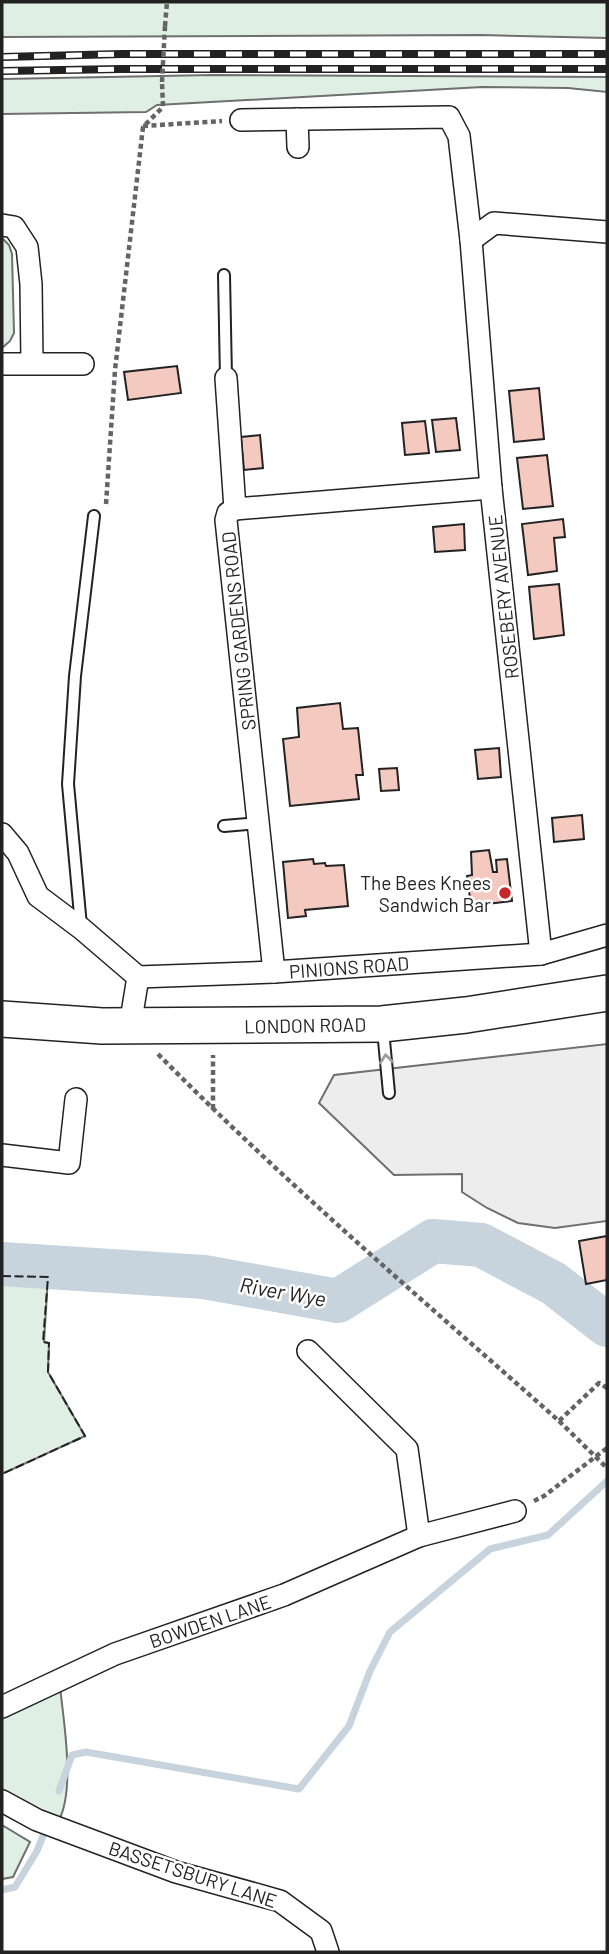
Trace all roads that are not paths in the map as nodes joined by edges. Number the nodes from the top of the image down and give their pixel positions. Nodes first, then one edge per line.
1 (297, 119) junction
2 (241, 120) road end
3 (298, 147) dead end
4 (2, 225) edge
5 (607, 232) edge
6 (471, 240) junction
7 (224, 275) dead end
8 (32, 363) junction
9 (2, 364) edge
10 (82, 364) dead end
11 (226, 378) joint
12 (491, 488) junction
13 (235, 509) junction
14 (94, 516) road end
15 (258, 823) junction
16 (225, 826) dead end
17 (2, 834) edge
18 (82, 929) junction
19 (607, 934) edge
20 (541, 954) junction
21 (274, 972) junction
22 (138, 977) junction
23 (607, 993) edge
24 (2, 1019) edge
25 (382, 1024) junction
26 (130, 1026) junction
27 (389, 1093) dead end
28 (76, 1099) dead end
29 (2, 1155) edge
30 (308, 1351) dead end
31 (515, 1511) road end
32 (419, 1536) junction
33 (2, 1707) edge
34 (2, 1801) edge
35 (328, 1952) edge

1 - 2 street
1 - 3 street
1 - 6 street, ROSEBERY AVENUE
4 - 8 street
5 - 6 street
6 - 12 street, ROSEBERY AVENUE
7 - 11 lane
8 - 9 street
8 - 10 street
11 - 13 street
12 - 13 street, SPRING GARDENS ROAD
12 - 20 street, ROSEBERY AVENUE
13 - 15 street, SPRING GARDENS ROAD
14 - 18 lane
15 - 16 lane
15 - 21 street, SPRING GARDENS ROAD
17 - 18 street
18 - 22 street
19 - 20 street, PINIONS ROAD
20 - 21 street, PINIONS ROAD
21 - 22 street, PINIONS ROAD
22 - 26 street
23 - 25 main road, LONDON ROAD
24 - 26 main road, LONDON ROAD
25 - 26 main road, LONDON ROAD
27 -> 25 lane
28 - 29 street
30 - 32 street
31 - 32 street, BOWDEN LANE
32 - 33 street, BOWDEN LANE
34 - 35 street, BASSETSBURY LANE

